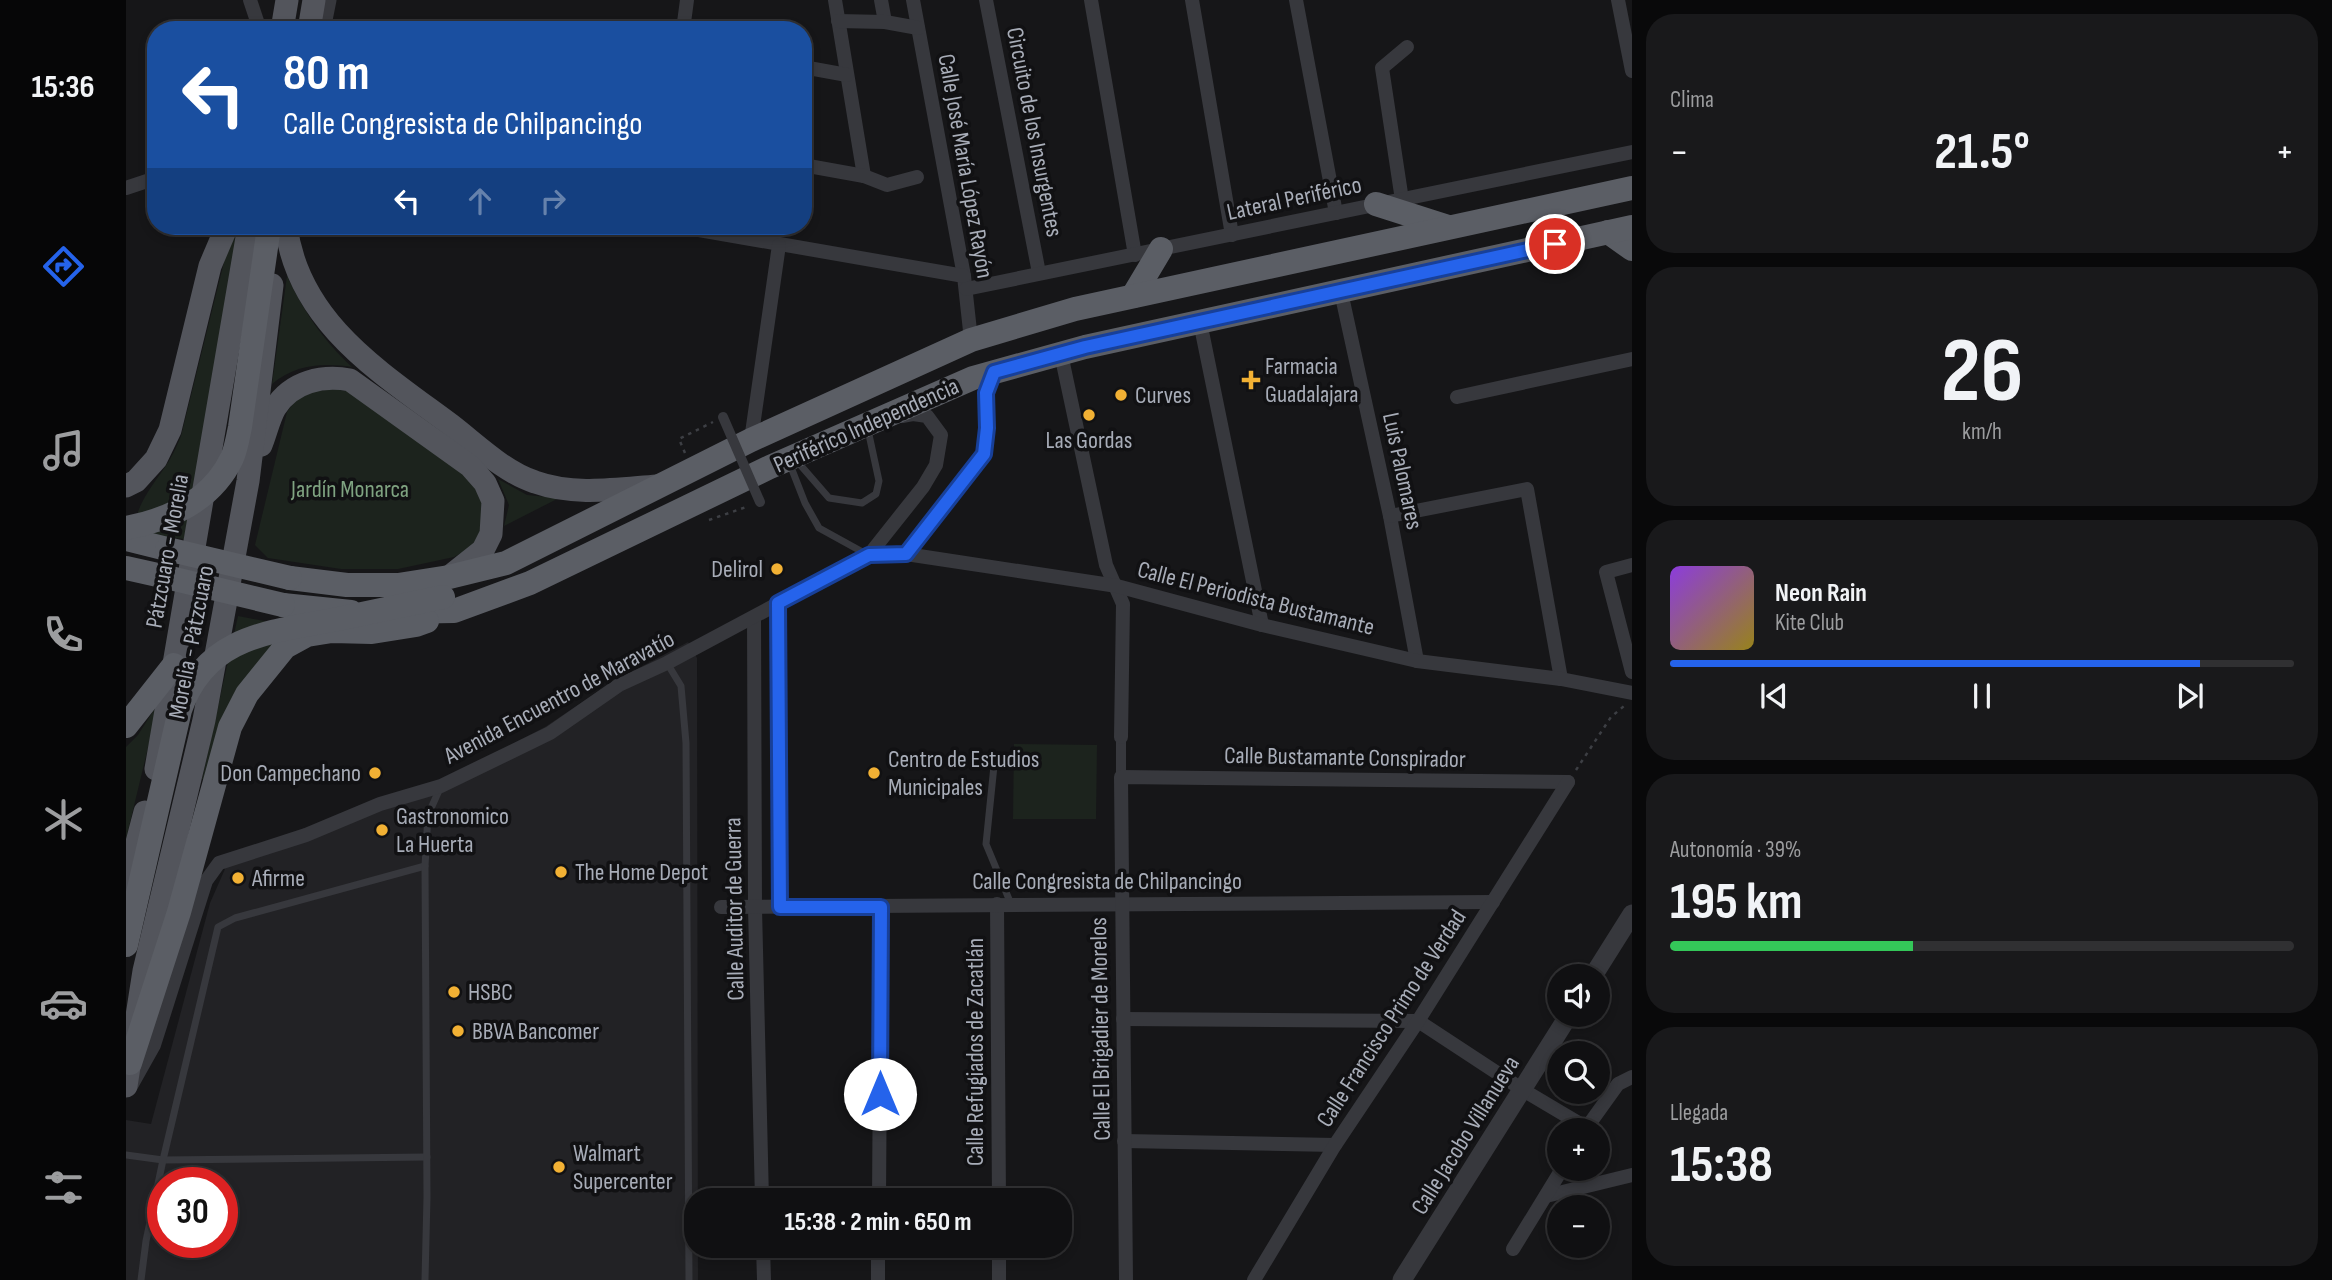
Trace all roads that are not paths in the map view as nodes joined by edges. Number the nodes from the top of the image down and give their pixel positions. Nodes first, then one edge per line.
1 (250, 0) edge
2 (287, 0) edge
3 (314, 0) edge
4 (327, 0) edge
5 (687, 0) edge
6 (835, 0) edge
7 (881, 0) edge
8 (913, 0) edge
9 (986, 0) edge
10 (1091, 0) edge
11 (1192, 0) edge
12 (1296, 0) edge
13 (1618, 0) edge
14 (257, 21) edge
15 (284, 21) edge
16 (310, 21) edge
17 (323, 21) edge
18 (684, 21) edge
19 (838, 21) junction
20 (885, 22) junction
21 (918, 28) junction
22 (1407, 47) dead end
23 (812, 69) edge
24 (1632, 71) edge
25 (847, 75) junction
26 (1632, 152) edge
27 (812, 167) edge
28 (864, 176) junction
29 (917, 177) dead end
30 (147, 181) edge
31 (126, 188) edge
32 (1632, 188) edge
33 (1402, 200) junction
34 (1376, 205) junction
35 (1336, 213) junction
36 (1448, 228) junction
37 (1620, 230) edge
38 (223, 235) edge
39 (247, 235) edge
40 (268, 235) edge
41 (279, 235) edge
42 (287, 235) edge
43 (725, 235) edge
44 (1232, 235) junction
45 (779, 245) junction
46 (1161, 249) junction
47 (1632, 249) edge
48 (1135, 255) junction
49 (1039, 273) junction
50 (965, 283) junction
51 (1341, 292) junction
52 (1133, 296) junction
53 (1200, 322) junction
54 (971, 340) junction
55 (1061, 354) junction
56 (1632, 359) edge
57 (994, 372) junction
58 (1457, 397) dead end
59 (814, 409) junction
60 (723, 417) road end
61 (866, 425) junction
62 (751, 440) junction
63 (791, 458) junction
64 (248, 481) junction
65 (126, 486) edge
66 (657, 486) junction
67 (760, 502) dead end
68 (1390, 516) junction
69 (126, 528) edge
70 (126, 539) edge
71 (906, 554) junction
72 (869, 555) junction
73 (1632, 565) edge
74 (126, 568) edge
75 (1117, 586) junction
76 (449, 595) junction
77 (778, 603) junction
78 (754, 617) junction
79 (1262, 625) junction
80 (1417, 661) junction
81 (667, 663) junction
82 (174, 665) junction
83 (1632, 672) edge
84 (1561, 679) junction
85 (1632, 693) edge
86 (126, 726) edge
87 (1121, 737) joint
88 (995, 756) dead end
89 (1121, 777) junction
90 (1568, 782) joint
91 (441, 786) junction
92 (425, 866) junction
93 (126, 884) edge
94 (1493, 902) junction
95 (1004, 904) junction
96 (1121, 904) junction
97 (721, 907) dead end
98 (780, 907) junction
99 (881, 907) junction
100 (755, 908) junction
101 (1632, 914) edge
102 (126, 944) edge
103 (1601, 964) edge
104 (1123, 1019) junction
105 (1418, 1021) junction
106 (1562, 1027) edge
107 (128, 1075) edge
108 (1632, 1077) edge
109 (1523, 1090) junction
110 (126, 1096) edge
111 (1568, 1118) edge
112 (1594, 1118) edge
113 (1124, 1141) junction
114 (1335, 1145) junction
115 (126, 1155) edge
116 (426, 1157) junction
117 (163, 1160) junction
118 (1632, 1175) edge
119 (1555, 1181) edge
120 (762, 1188) edge
121 (879, 1188) edge
122 (999, 1188) edge
123 (1546, 1196) junction
124 (1513, 1249) dead end
125 (763, 1258) edge
126 (878, 1258) edge
127 (999, 1258) edge
128 (141, 1280) edge
129 (425, 1280) edge
130 (689, 1280) edge
131 (764, 1280) edge
132 (878, 1280) edge
133 (999, 1280) edge
134 (1126, 1280) edge
135 (1254, 1280) edge
136 (1402, 1280) edge

1 - 14 street
2 - 15 main road
3 - 16 main road
4 - 17 street
5 - 18 street
6 - 19 street
7 - 20 street
8 - 21 street, Calle José María López Rayón
9 - 49 street, Circuito de los Insurgentes
10 - 48 street
11 - 44 street
12 - 35 street
13 - 24 street
19 - 20 street
19 - 25 street
20 - 21 street
21 - 50 street, Calle José María López Rayón
22 - 33 street
23 - 25 street
25 - 28 street
26 - 33 street, Lateral Periférico
27 - 28 street
28 - 29 street
30 - 31 street
32 - 36 highway, Periférico Independencia
33 - 34 street, Lateral Periférico
34 - 35 street, Lateral Periférico
34 - 36 highway
35 - 44 street, Lateral Periférico
36 - 52 highway, Periférico Independencia
37 - 47 highway
37 - 51 highway, Periférico Independencia
38 - 65 main road
39 - 82 main road, Pátzcuaro - Morelia
40 - 69 highway, bridge
41 - 64 main road, Morelia - Pátzcuaro
42 - 66 main road
43 - 45 street
44 - 46 street, Lateral Periférico
45 - 50 street
45 - 62 street
46 - 48 street, Lateral Periférico
46 - 52 highway
48 - 49 street, Lateral Periférico
49 - 50 street, Lateral Periférico
50 - 54 street, Calle José María López Rayón
51 - 53 highway, Periférico Independencia
51 - 68 street, Luis Palomares
52 - 54 highway, Periférico Independencia
53 - 55 highway, Periférico Independencia
53 - 79 street
54 - 59 highway, Periférico Independencia
55 - 57 highway, Periférico Independencia
55 - 75 street
56 - 58 street
57 - 61 highway, Periférico Independencia
57 - 71 street
59 - 62 highway, Periférico Independencia
59 - 76 highway
60 - 67 street, bridge
61 - 63 highway, Periférico Independencia
61 - 63 lane
61 - 72 street
62 - 66 highway, Periférico Independencia
63 - 72 lane
63 - 76 highway, Periférico Independencia
64 - 76 main road
64 - 107 main road, Morelia - Pátzcuaro
66 - 76 highway, Periférico Independencia
68 - 80 street, Luis Palomares
68 - 84 street
70 - 76 highway, Periférico Independencia, bridge
71 - 72 street, Calle El Periodista Bustamante
71 - 75 street, Calle El Periodista Bustamante
72 - 77 street, Avenida Encuentro de Maravatío
73 - 83 street
74 - 76 highway, Periférico Independencia, bridge
75 - 79 street, Calle El Periodista Bustamante
75 - 87 street
76 - 102 highway, bridge
76 - 107 highway
77 - 78 street, Avenida Encuentro de Maravatío
77 - 98 street, Calle Auditor de Guerra
78 - 81 street, Avenida Encuentro de Maravatío
78 - 100 street, Calle Auditor de Guerra
79 - 80 street, Calle El Periodista Bustamante
80 - 84 street, Calle El Periodista Bustamante
81 - 91 street, Avenida Encuentro de Maravatío
81 - 130 lane
82 - 86 highway
82 - 93 main road, Pátzcuaro - Morelia
84 - 85 street, Calle El Periodista Bustamante
87 - 89 street
88 - 95 lane
89 - 90 street, Calle Bustamante Conspirador
89 - 96 street, Calle El Brigadier de Morelos
90 - 94 street, Calle Francisco Primo de Verdad
91 - 92 lane
91 - 110 street, Avenida Encuentro de Maravatío
92 - 116 lane
92 - 117 lane
94 - 96 street, Calle Congresista de Chilpancingo
94 - 105 street, Calle Francisco Primo de Verdad
95 - 96 street, Calle Congresista de Chilpancingo
95 - 99 street, Calle Congresista de Chilpancingo
95 - 122 street, Calle Refugiados de Zacatlán
96 - 104 street, Calle El Brigadier de Morelos
97 - 100 street, Calle Congresista de Chilpancingo
98 - 99 street, Calle Congresista de Chilpancingo
98 - 100 street, Calle Congresista de Chilpancingo
99 - 121 street
100 - 120 street, Calle Auditor de Guerra
101 - 103 street
104 - 105 street
104 - 113 street, Calle El Brigadier de Morelos
105 - 109 street
105 - 114 street, Calle Francisco Primo de Verdad
106 - 109 street, Calle Jacobo Villanueva
108 - 112 street
109 - 111 street
109 - 136 street, Calle Jacobo Villanueva
113 - 114 street
113 - 134 street, Calle El Brigadier de Morelos
114 - 135 street, Calle Francisco Primo de Verdad
115 - 117 lane
116 - 117 lane
116 - 129 lane
117 - 128 lane
118 - 123 street
119 - 123 street
123 - 124 street
125 - 131 street
126 - 132 street
127 - 133 street

